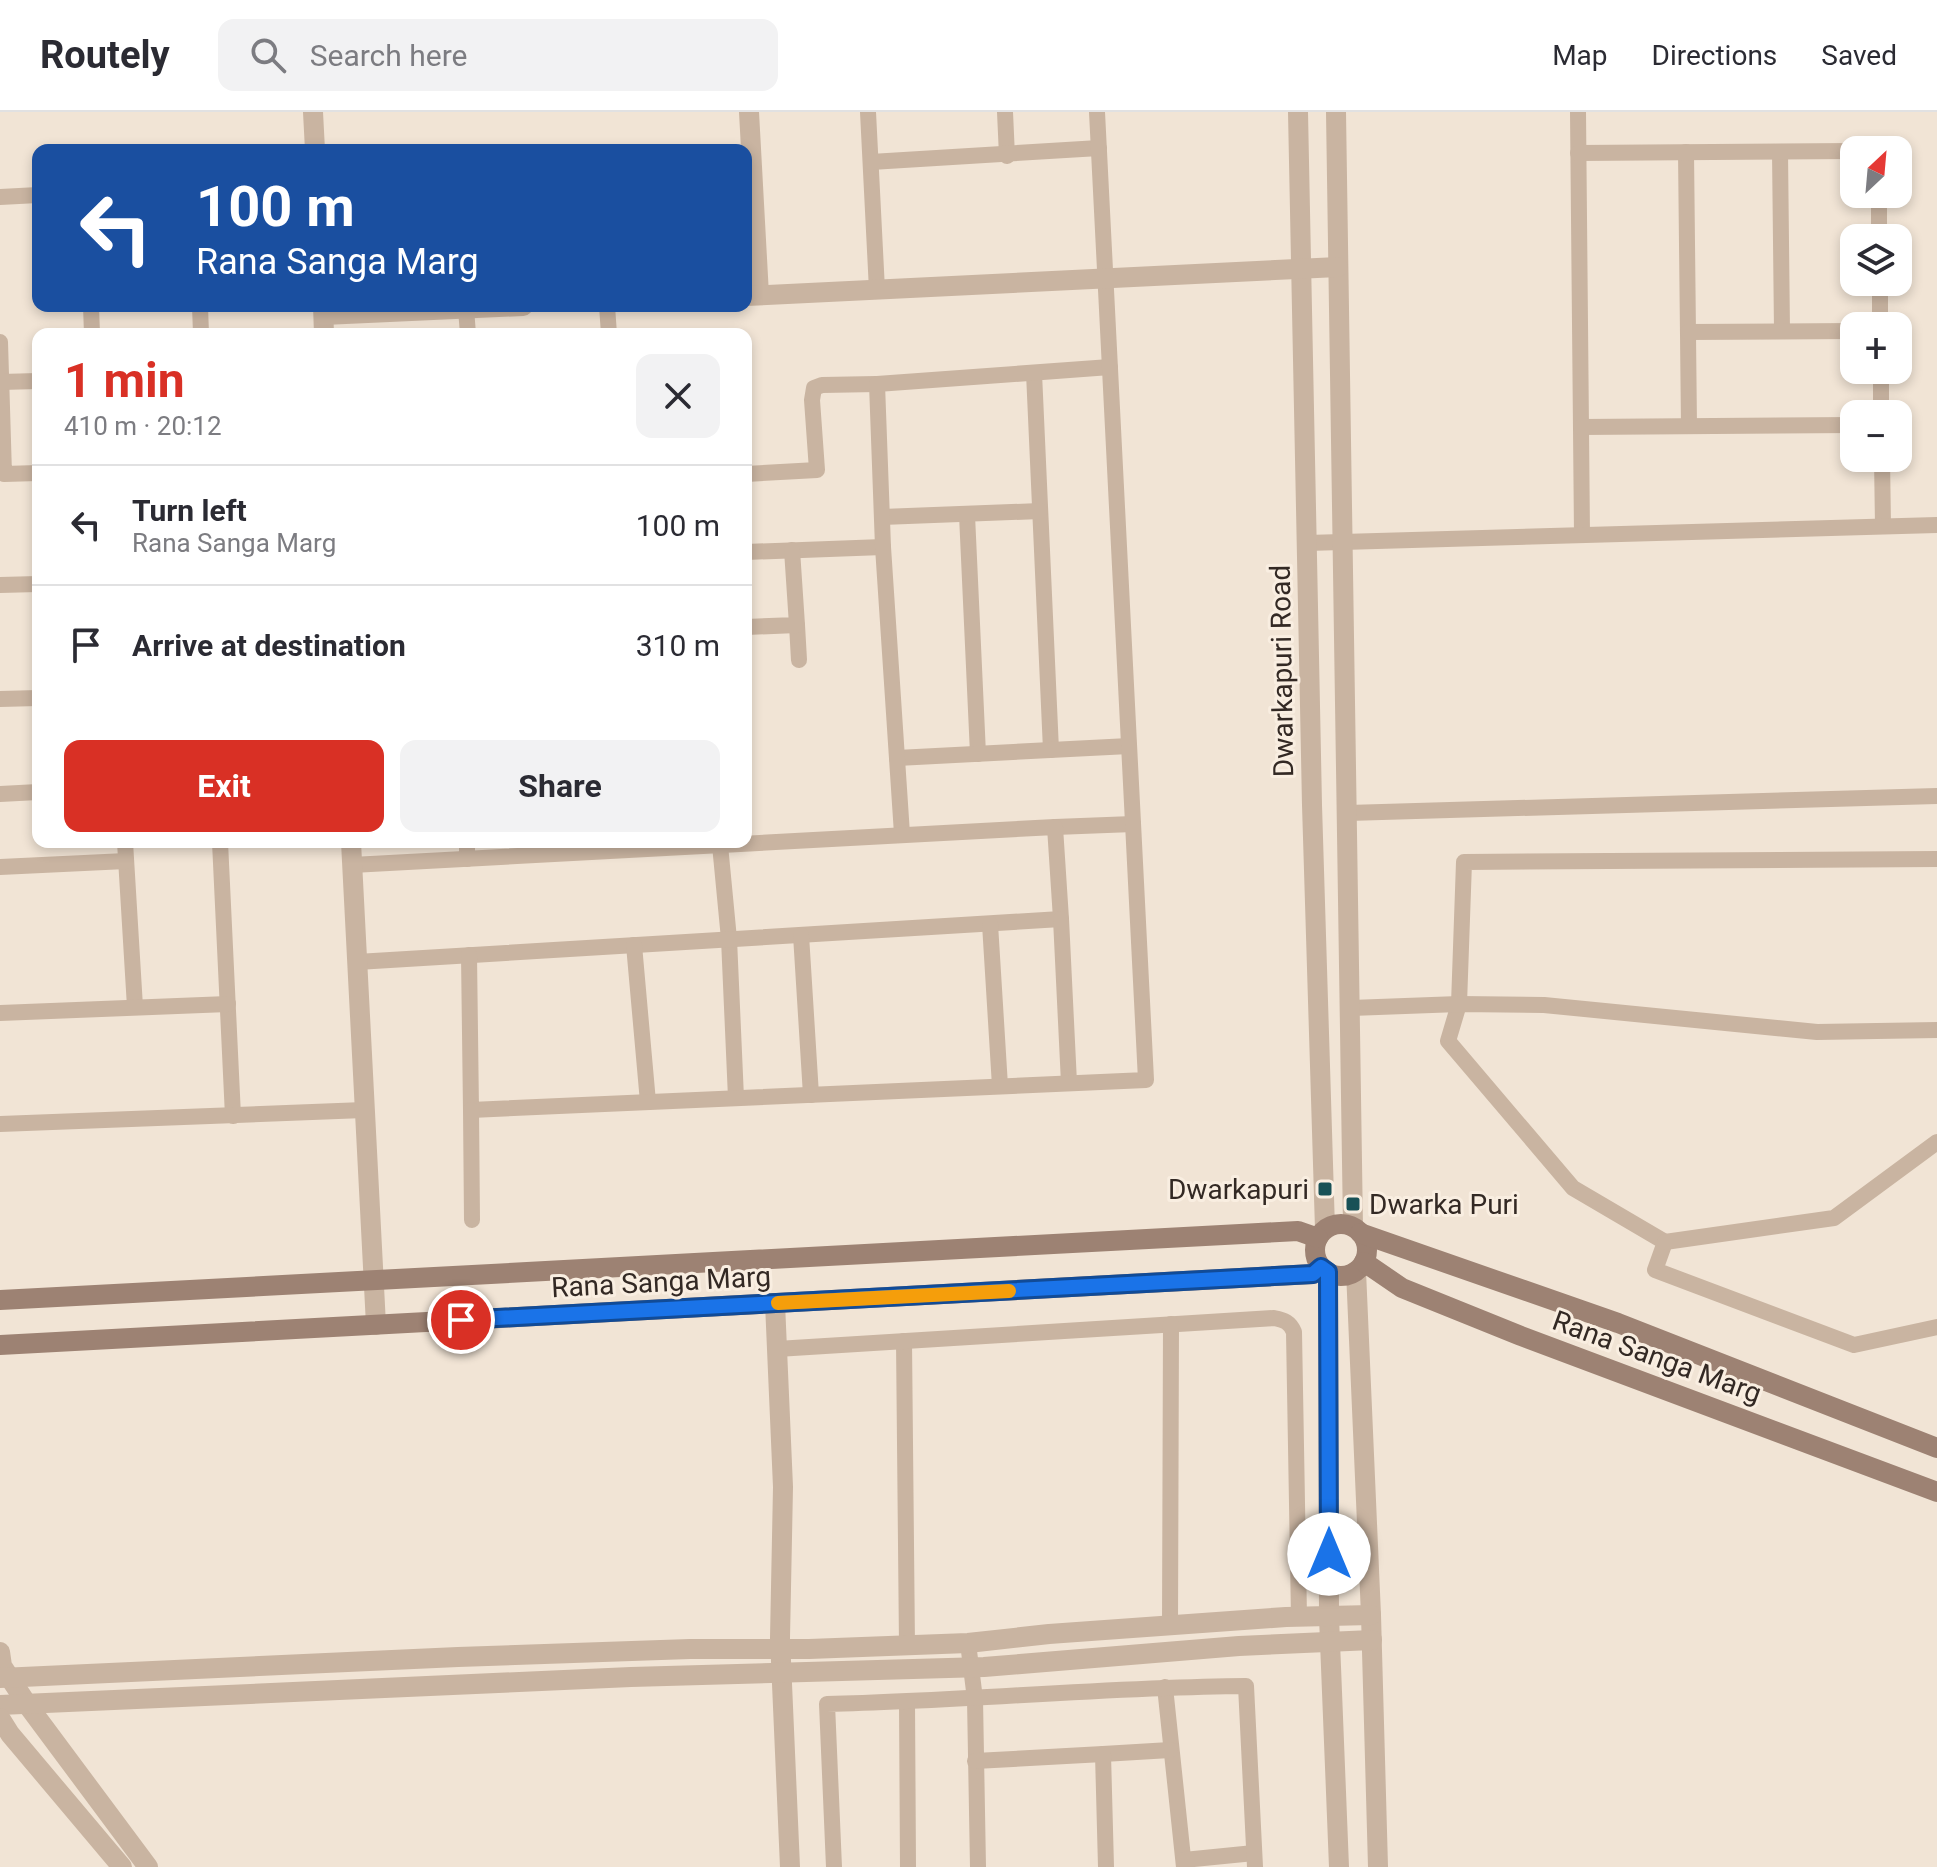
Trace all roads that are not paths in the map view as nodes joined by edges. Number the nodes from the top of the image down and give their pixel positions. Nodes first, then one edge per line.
1 (313, 112) edge
2 (749, 112) edge
3 (868, 112) edge
4 (1005, 112) edge
5 (1097, 112) edge
6 (1298, 112) edge
7 (1336, 112) edge
8 (1578, 112) edge
9 (315, 144) edge
10 (750, 144) edge
11 (1099, 148) junction
12 (1840, 151) edge
13 (1686, 152) junction
14 (1780, 152) junction
15 (1578, 153) junction
16 (1007, 156) junction
17 (871, 162) junction
18 (32, 195) edge
19 (0, 197) edge
20 (1338, 267) junction
21 (1302, 270) junction
22 (1105, 280) junction
23 (877, 290) junction
24 (752, 296) edge
25 (419, 312) edge
26 (324, 318) edge
27 (1782, 331) junction
28 (1840, 331) edge
29 (1688, 332) junction
30 (0, 342) edge
31 (1110, 367) junction
32 (1034, 373) junction
33 (32, 381) edge
34 (1, 382) edge
35 (877, 384) junction
36 (1840, 425) edge
37 (1689, 426) junction
38 (1581, 427) junction
39 (1882, 472) edge
40 (32, 473) edge
41 (752, 474) edge
42 (1040, 511) junction
43 (967, 515) junction
44 (882, 517) junction
45 (1937, 525) edge
46 (1883, 526) junction
47 (1582, 535) junction
48 (1343, 542) junction
49 (1307, 543) junction
50 (883, 547) junction
51 (792, 550) junction
52 (752, 552) edge
53 (32, 584) edge
54 (0, 585) edge
55 (797, 625) junction
56 (752, 627) edge
57 (799, 660) dead end
58 (32, 698) edge
59 (0, 699) edge
60 (1129, 746) junction
61 (1051, 750) junction
62 (978, 754) junction
63 (897, 758) junction
64 (32, 792) edge
65 (0, 794) edge
66 (1937, 796) edge
67 (1348, 813) junction
68 (1133, 824) junction
69 (1055, 827) junction
70 (902, 834) junction
71 (752, 843) edge
72 (125, 848) edge
73 (220, 848) edge
74 (351, 848) edge
75 (562, 848) edge
76 (720, 848) edge
77 (467, 851) edge
78 (1937, 859) edge
79 (126, 861) junction
80 (352, 865) junction
81 (0, 867) edge
82 (1061, 919) junction
83 (990, 924) junction
84 (801, 935) junction
85 (729, 939) junction
86 (634, 945) junction
87 (469, 955) junction
88 (357, 962) junction
89 (228, 1004) junction
90 (1459, 1004) junction
91 (135, 1007) junction
92 (1351, 1008) junction
93 (0, 1013) edge
94 (1937, 1030) edge
95 (1069, 1083) junction
96 (1000, 1086) junction
97 (811, 1095) junction
98 (736, 1098) junction
99 (648, 1102) junction
100 (364, 1110) junction
101 (471, 1110) junction
102 (233, 1116) junction
103 (0, 1124) edge
104 (1937, 1142) edge
105 (472, 1220) dead end
106 (1357, 1230) junction
107 (1322, 1234) junction
108 (1665, 1242) junction
109 (1360, 1267) junction
110 (1325, 1270) junction
111 (373, 1281) junction
112 (0, 1300) edge
113 (775, 1303) junction
114 (1171, 1324) junction
115 (376, 1325) junction
116 (1937, 1327) edge
117 (904, 1341) junction
118 (0, 1345) edge
119 (777, 1349) junction
120 (1937, 1448) edge
121 (1937, 1492) edge
122 (1371, 1615) junction
123 (1299, 1617) junction
124 (1329, 1617) junction
125 (1170, 1626) junction
126 (1372, 1640) junction
127 (1330, 1642) junction
128 (968, 1643) junction
129 (907, 1646) junction
130 (781, 1649) junction
131 (0, 1652) edge
132 (970, 1666) junction
133 (782, 1672) junction
134 (5, 1678) edge
135 (1165, 1687) junction
136 (975, 1699) junction
137 (907, 1702) junction
138 (27, 1703) junction
139 (0, 1705) edge
140 (0, 1718) edge
141 (1170, 1750) junction
142 (1103, 1754) junction
143 (975, 1761) junction
144 (1254, 1860) edge
145 (1184, 1864) edge
146 (122, 1867) edge
147 (148, 1867) edge
148 (790, 1867) edge
149 (834, 1867) edge
150 (908, 1867) edge
151 (978, 1867) edge
152 (1106, 1867) edge
153 (1339, 1867) edge
154 (1378, 1867) edge

1 - 9 street
2 - 10 street
3 - 17 street
4 - 16 street
5 - 11 street
6 - 21 street, Dwarkapuri Road
7 - 20 street
8 - 15 street
11 - 16 street
11 - 22 street
12 - 14 street
13 - 14 street
13 - 15 street
13 - 29 street
14 - 27 street
15 - 38 street
16 - 17 street
17 - 23 street
18 - 19 street
20 - 21 street
20 - 48 street
21 - 22 street
21 - 49 street, Dwarkapuri Road
22 - 23 street
22 - 31 street
23 - 24 street
25 - 26 street
27 - 28 street
27 - 29 street
29 - 37 street
30 - 34 street
31 - 32 street
31 - 60 street
32 - 35 street
32 - 42 street
33 - 34 street
34 - 40 street
35 - 41 street
35 - 44 street
36 - 37 street
37 - 38 street
38 - 47 street
39 - 46 street
42 - 43 street
42 - 61 street
43 - 44 street
43 - 62 street
44 - 50 street
45 - 46 street
46 - 47 street
47 - 48 street
48 - 49 street
48 - 67 street
49 - 107 street, Dwarkapuri Road
50 - 51 street
50 - 63 street
51 - 52 street
51 - 55 street
53 - 54 street
55 - 56 street
55 - 57 street
58 - 59 street
60 - 61 street
60 - 68 street
61 - 62 street
62 - 63 street
63 - 70 street
64 - 65 street
66 - 67 street
67 - 92 street
68 - 69 street
68 - 95 street
69 - 70 street
69 - 82 street
70 - 71 street
72 - 79 street
73 - 89 street
74 - 80 street
75 - 77 street
76 - 85 street
77 - 80 street
78 - 90 street
79 - 81 street
79 - 91 street
80 - 88 street
82 - 83 street
82 - 95 street
83 - 84 street
83 - 96 street
84 - 85 street
84 - 97 street
85 - 86 street
85 - 98 street
86 - 87 street
86 - 99 street
87 - 88 street
87 - 101 street
88 - 100 street
89 - 91 street
89 - 102 street
90 - 92 street
90 - 94 street
90 - 108 street
91 - 93 street
92 - 106 street
95 - 96 street
96 - 97 street
97 - 98 street
98 - 99 street
99 - 101 street
100 - 102 street
100 - 111 street
101 - 105 street
102 - 103 street
104 - 108 street
106 - 107 main road
106 - 109 main road
106 - 120 main road, Rana Sanga Marg
107 - 110 main road
107 - 111 main road, Rana Sanga Marg
108 - 116 street
109 - 110 main road
109 - 121 main road, Rana Sanga Marg
109 - 122 street
110 - 113 main road, Rana Sanga Marg
110 - 124 street
111 - 112 main road, Rana Sanga Marg
111 - 115 street
113 - 115 main road, Rana Sanga Marg
113 - 119 street
114 - 117 street
114 - 123 street
114 - 125 street
115 - 118 main road, Rana Sanga Marg
117 - 119 street
117 - 129 street
119 - 130 street
122 - 124 street
122 - 126 street
123 - 124 street
123 - 125 street
124 - 127 street
125 - 128 street
126 - 127 street
126 - 154 street
127 - 132 street
127 - 153 street
128 - 129 street
128 - 132 street
129 - 130 street
130 - 133 street
130 - 134 street
131 - 134 street
132 - 133 street
132 - 136 street
133 - 138 street
133 - 148 street
134 - 138 street
135 - 136 street
135 - 141 street
135 - 144 street
136 - 137 street
136 - 143 street
137 - 149 street
137 - 150 street
138 - 139 street
138 - 147 street
140 - 146 street
141 - 142 street
141 - 145 street
142 - 143 street
142 - 152 street
143 - 151 street
144 - 145 street

